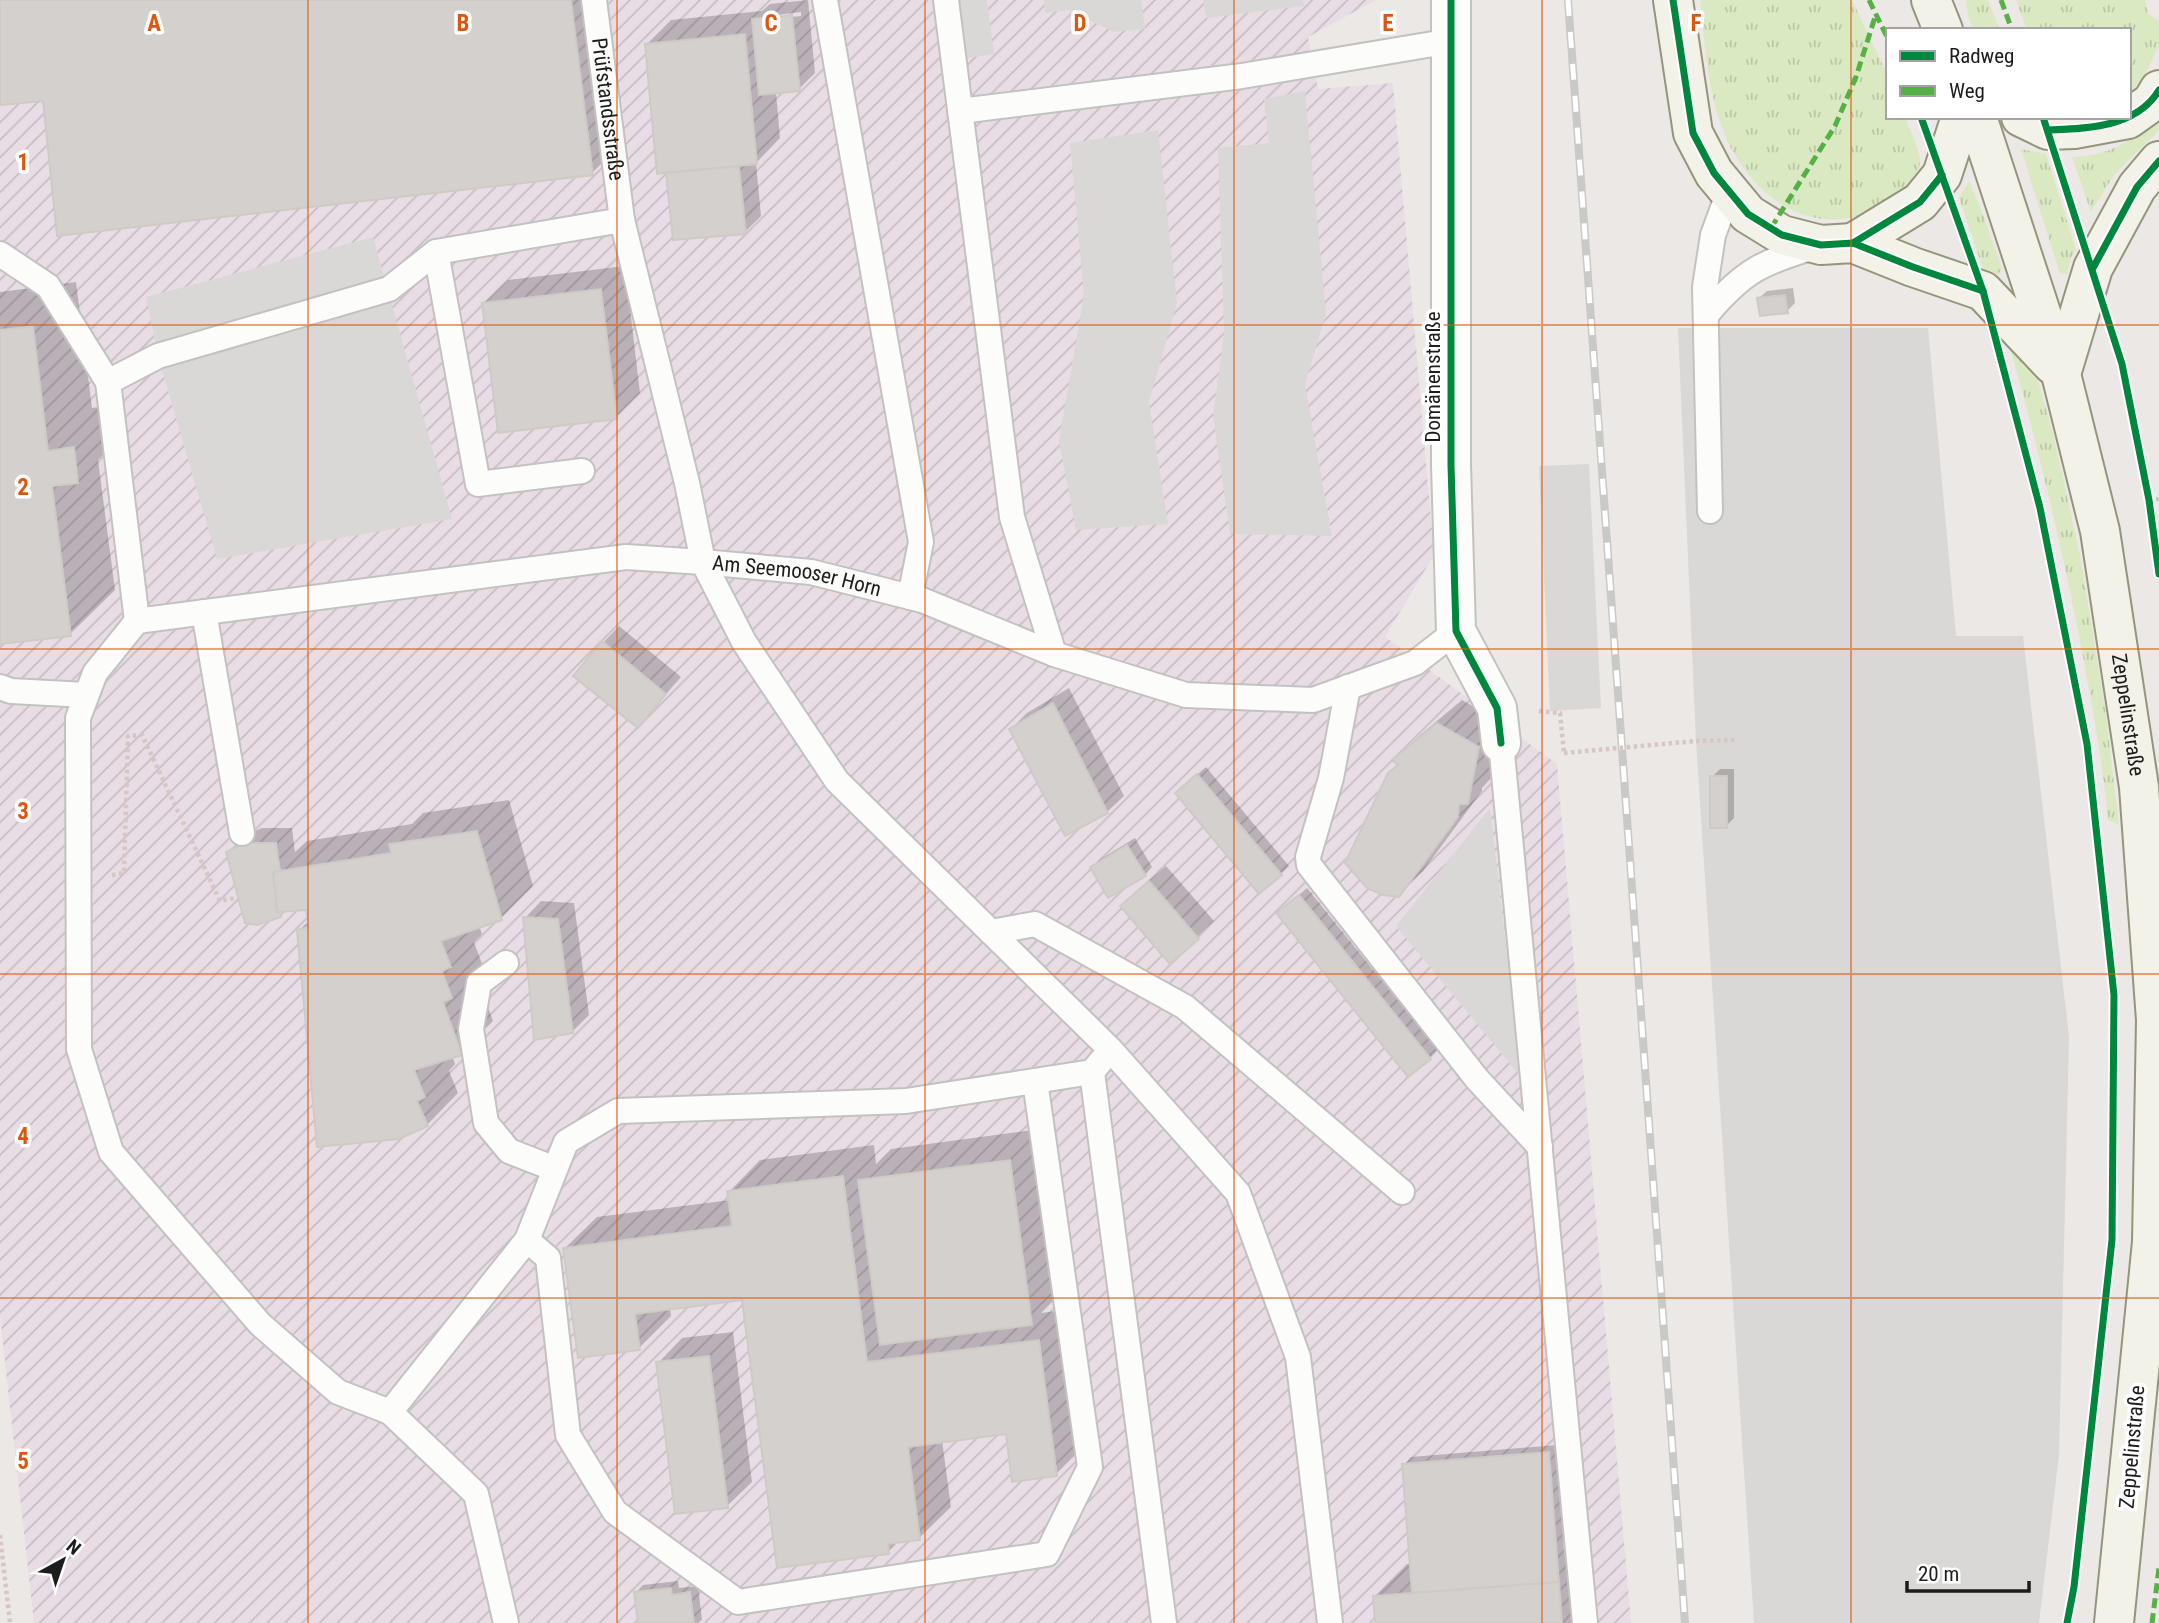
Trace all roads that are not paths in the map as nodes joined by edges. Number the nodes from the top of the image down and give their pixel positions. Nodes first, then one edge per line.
1 (594, 0) edge
2 (825, 0) edge
3 (946, 0) edge
4 (1451, 0) edge
5 (1673, 0) edge
6 (1931, 0) edge
7 (1942, 28) edge
8 (1451, 41) junction
9 (2159, 90) edge
10 (960, 111) junction
11 (2131, 117) edge
12 (1960, 119) edge
13 (1978, 119) edge
14 (2025, 119) edge
15 (2128, 119) edge
16 (2159, 161) edge
17 (1730, 192) junction
18 (622, 220) junction
19 (1837, 244) junction
20 (436, 251) junction
21 (0, 254) edge
22 (1707, 314) junction
23 (2061, 374) junction
24 (108, 382) junction
25 (582, 471) dead end
26 (1710, 511) dead end
27 (703, 562) junction
28 (910, 597) junction
29 (204, 612) junction
30 (138, 621) junction
31 (1456, 631) junction
32 (1054, 654) junction
33 (0, 687) edge
34 (1348, 687) junction
35 (86, 695) junction
36 (1502, 743) joint
37 (242, 833) dead end
38 (991, 932) junction
39 (506, 963) dead end
40 (1110, 1049) junction
41 (1092, 1072) junction
42 (1035, 1081) junction
43 (1540, 1147) junction
44 (555, 1170) junction
45 (1402, 1192) dead end
46 (527, 1240) junction
47 (390, 1412) junction
48 (506, 1623) edge
49 (1164, 1623) edge
50 (1330, 1623) edge
51 (1585, 1623) edge
52 (2114, 1623) edge

1 - 18 lane, Prüfstandsstraße
2 - 28 lane
3 - 10 lane
4 - 8 street, Domänenstraße
5 - 17 main road
6 - 7 main road
8 - 10 lane
8 - 31 street, Domänenstraße
9 - 11 main road
10 - 32 lane
12 - 19 main road
13 - 23 main road, Zeppelinstraße
14 - 15 main road
16 - 23 main road
17 - 19 main road
17 - 22 lane
18 - 20 lane
18 - 27 lane, Am Seemooser Horn
19 - 22 lane
19 - 23 main road
20 - 24 lane
20 - 25 lane
21 - 24 lane
22 - 26 lane
23 - 52 main road, Zeppelinstraße
24 - 30 lane
27 - 28 lane, Am Seemooser Horn
27 - 29 lane
27 - 38 lane
28 - 32 lane, Am Seemooser Horn
29 - 30 lane
29 - 37 lane
30 - 35 lane
31 - 34 lane, Am Seemooser Horn
31 - 36 street, Domänenstraße
32 - 34 lane, Am Seemooser Horn
33 - 35 lane
34 - 43 lane
35 - 47 lane
36 - 43 lane
38 - 40 lane
38 - 45 lane
39 - 44 lane
40 - 41 lane
40 - 50 lane
41 - 42 lane
41 - 49 lane
42 - 44 lane
42 - 46 lane
43 - 51 lane
44 - 46 lane
46 - 47 lane
47 - 48 lane

